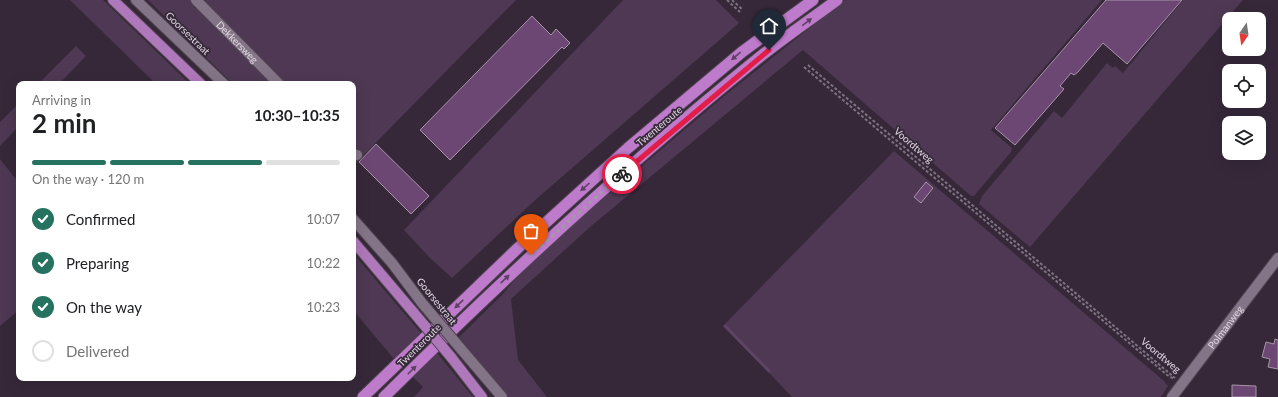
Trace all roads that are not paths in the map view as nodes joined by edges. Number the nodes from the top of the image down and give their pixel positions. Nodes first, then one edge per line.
1 (113, 0) edge
2 (136, 0) edge
3 (196, 0) edge
4 (813, 0) edge
5 (836, 0) edge
6 (198, 81) edge
7 (221, 81) edge
8 (276, 81) edge
9 (356, 222) edge
10 (356, 245) edge
11 (1278, 258) edge
12 (363, 397) edge
13 (384, 397) edge
14 (482, 397) edge
15 (502, 397) edge
16 (1172, 397) edge

1 - 6 main road
2 - 7 street, Goorsestraat
3 - 8 street, Dekkersweg
4 -> 12 highway, Twenteroute
13 -> 5 highway, Twenteroute
9 - 15 street, Goorsestraat, bridge
10 - 14 main road, bridge
11 - 16 street, Polmanweg

